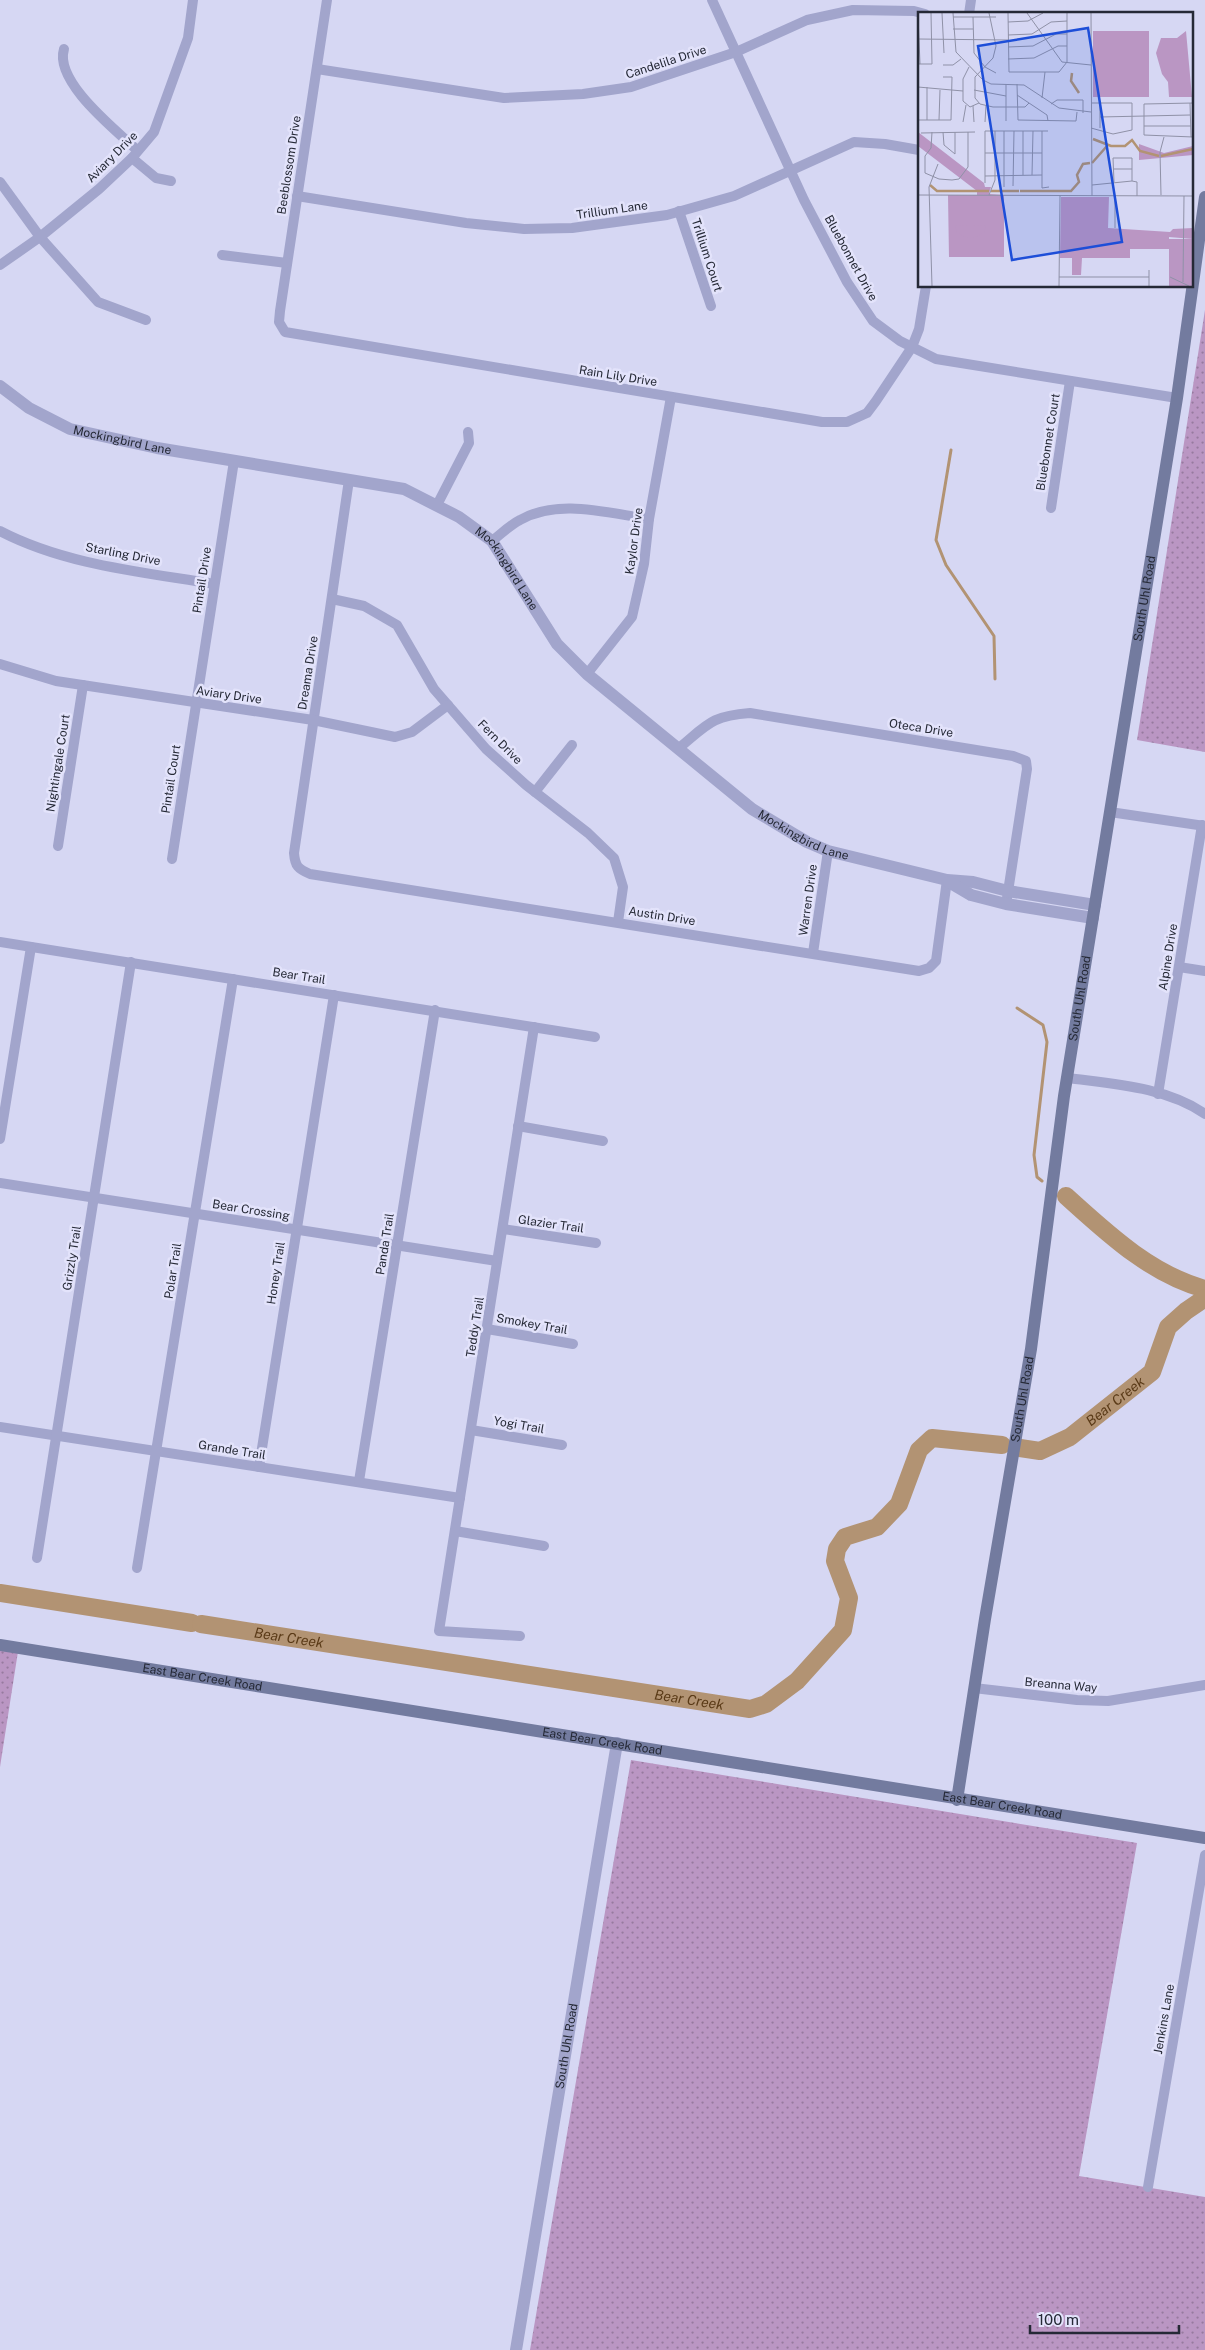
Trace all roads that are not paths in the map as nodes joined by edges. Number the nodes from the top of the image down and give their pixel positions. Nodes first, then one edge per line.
1 (193, 0) edge
2 (327, 0) edge
3 (712, 0) edge
4 (918, 12) edge
5 (64, 49) dead end
6 (736, 52) junction
7 (317, 69) junction
8 (918, 150) edge
9 (134, 154) junction
10 (791, 171) junction
11 (172, 181) dead end
12 (0, 182) edge
13 (297, 196) junction
14 (1205, 197) edge
15 (680, 211) junction
16 (40, 237) junction
17 (222, 255) dead end
18 (287, 264) junction
19 (0, 265) edge
20 (926, 288) edge
21 (711, 306) dead end
22 (146, 320) dead end
23 (285, 332) joint
24 (912, 347) junction
25 (1070, 381) junction
26 (0, 386) edge
27 (671, 397) junction
28 (1177, 398) junction
29 (468, 432) dead end
30 (234, 461) junction
31 (350, 480) junction
32 (437, 505) junction
33 (1051, 508) dead end
34 (649, 519) junction
35 (0, 532) edge
36 (492, 541) junction
37 (214, 584) junction
38 (332, 599) junction
39 (0, 664) edge
40 (587, 674) junction
41 (83, 685) junction
42 (196, 703) junction
43 (448, 706) junction
44 (313, 720) junction
45 (572, 745) dead end
46 (679, 748) junction
47 (535, 792) junction
48 (1110, 812) junction
49 (1204, 825) edge
50 (58, 846) dead end
51 (828, 851) junction
52 (172, 859) dead end
53 (300, 870) joint
54 (947, 880) junction
55 (1007, 898) junction
56 (1094, 912) junction
57 (618, 922) junction
58 (0, 942) edge
59 (31, 947) junction
60 (813, 954) junction
61 (131, 962) junction
62 (1179, 967) junction
63 (1205, 971) edge
64 (233, 979) junction
65 (334, 994) junction
66 (435, 1010) junction
67 (534, 1027) junction
68 (595, 1037) dead end
69 (1068, 1078) junction
70 (1158, 1094) junction
71 (1205, 1114) edge
72 (518, 1126) junction
73 (0, 1139) edge
74 (603, 1140) dead end
75 (0, 1183) edge
76 (94, 1198) junction
77 (195, 1214) junction
78 (502, 1229) junction
79 (296, 1230) junction
80 (596, 1243) dead end
81 (397, 1246) junction
82 (498, 1261) junction
83 (487, 1329) junction
84 (573, 1344) dead end
85 (0, 1427) edge
86 (471, 1430) junction
87 (57, 1436) junction
88 (562, 1445) dead end
89 (157, 1450) junction
90 (258, 1467) junction
91 (359, 1481) junction
92 (460, 1498) junction
93 (455, 1531) junction
94 (544, 1546) dead end
95 (37, 1558) dead end
96 (137, 1568) dead end
97 (520, 1636) dead end
98 (0, 1645) edge
99 (1205, 1685) edge
100 (974, 1688) junction
101 (617, 1743) junction
102 (957, 1800) junction
103 (1205, 1838) edge
104 (1205, 1855) edge
105 (1148, 2187) dead end
106 (516, 2350) edge

1 - 9 street, Aviary Drive
2 - 7 street, Beeblossom Drive
3 - 6 street, Bluebonnet Drive
4 - 6 street, Candelila Drive
5 - 9 street
6 - 7 street, Candelila Drive
6 - 10 street, Bluebonnet Drive
7 - 13 street, Beeblossom Drive
8 - 10 street, Trillium Lane
9 - 11 street
9 - 16 street, Aviary Drive
10 - 15 street, Trillium Lane
10 - 24 street, Bluebonnet Drive
12 - 16 street
13 - 15 street, Trillium Lane
13 - 18 street, Beeblossom Drive
14 - 28 main road, South Uhl Road
15 - 21 street, Trillium Court
16 - 19 street, Aviary Drive
16 - 22 street
17 - 18 street
18 - 23 street, Beeblossom Drive
20 - 24 street, Rain Lily Drive
23 - 27 street, Rain Lily Drive
24 - 25 street, Bluebonnet Drive
24 - 27 street, Rain Lily Drive
25 - 28 street, Bluebonnet Drive
25 - 33 street, Bluebonnet Court
26 - 30 street, Mockingbird Lane
27 - 34 street, Kaylor Drive
28 - 48 main road, South Uhl Road
29 - 32 street
30 - 31 street, Mockingbird Lane
30 - 37 street, Pintail Drive
31 - 32 street, Mockingbird Lane
31 - 38 street, Dreama Drive
32 - 36 street, Mockingbird Lane
34 - 36 street
34 - 40 street, Kaylor Drive
35 - 37 street, Starling Drive
36 - 40 street, Mockingbird Lane
37 - 42 street, Pintail Drive
38 - 43 street, Fern Drive
38 - 44 street, Dreama Drive
39 - 41 street, Aviary Drive
40 - 46 street, Mockingbird Lane
41 - 42 street, Aviary Drive
41 - 50 street, Nightingale Court
42 - 44 street, Aviary Drive
42 - 52 street, Pintail Court
43 - 44 street, Aviary Drive
43 - 47 street, Fern Drive
44 - 53 street, Dreama Drive
45 - 47 street
46 - 51 street, Mockingbird Lane
46 - 55 street, Oteca Drive
47 - 57 street, Fern Drive
48 - 49 street
48 - 56 main road, South Uhl Road
49 - 62 street, Alpine Drive
51 - 54 street, Mockingbird Lane
51 - 60 street, Warren Drive
53 - 57 street, Austin Drive
54 - 55 street, Mockingbird Lane
54 - 60 street, Austin Drive
55 - 56 street, Mockingbird Lane
56 - 69 main road, South Uhl Road
57 - 60 street, Austin Drive
58 - 59 street, Bear Trail
59 - 61 street, Bear Trail
59 - 73 street
61 - 64 street, Bear Trail
61 - 76 street, Grizzly Trail
62 - 63 street
62 - 70 street, Alpine Drive
64 - 65 street, Bear Trail
64 - 77 street, Polar Trail
65 - 66 street, Bear Trail
65 - 79 street, Honey Trail
66 - 67 street, Bear Trail
66 - 81 street, Panda Trail
67 - 68 street, Bear Trail
67 - 72 street, Teddy Trail
69 - 70 street
69 - 100 main road, South Uhl Road
70 - 71 street
72 - 74 street
72 - 78 street, Teddy Trail
75 - 76 street, Bear Crossing
76 - 77 street, Bear Crossing
76 - 87 street, Grizzly Trail
77 - 79 street, Bear Crossing
77 - 89 street, Polar Trail
78 - 80 street, Glazier Trail
78 - 82 street, Teddy Trail
79 - 81 street, Bear Crossing
79 - 90 street, Honey Trail
81 - 82 street, Bear Crossing
81 - 91 street, Panda Trail
82 - 83 street, Teddy Trail
83 - 84 street, Smokey Trail
83 - 86 street, Teddy Trail
85 - 87 street, Grande Trail
86 - 88 street, Yogi Trail
86 - 92 street, Teddy Trail
87 - 89 street, Grande Trail
87 - 95 street, Grizzly Trail
89 - 90 street, Grande Trail
89 - 96 street, Polar Trail
90 - 91 street, Grande Trail
91 - 92 street, Grande Trail
92 - 93 street, Teddy Trail
93 - 94 street
93 - 97 street, Teddy Trail
98 - 101 main road, East Bear Creek Road
99 - 100 street, Breanna Way
100 - 102 main road, South Uhl Road
101 - 102 main road, East Bear Creek Road
101 - 106 street, South Uhl Road
102 - 103 main road, East Bear Creek Road
104 - 105 street, Jenkins Lane

